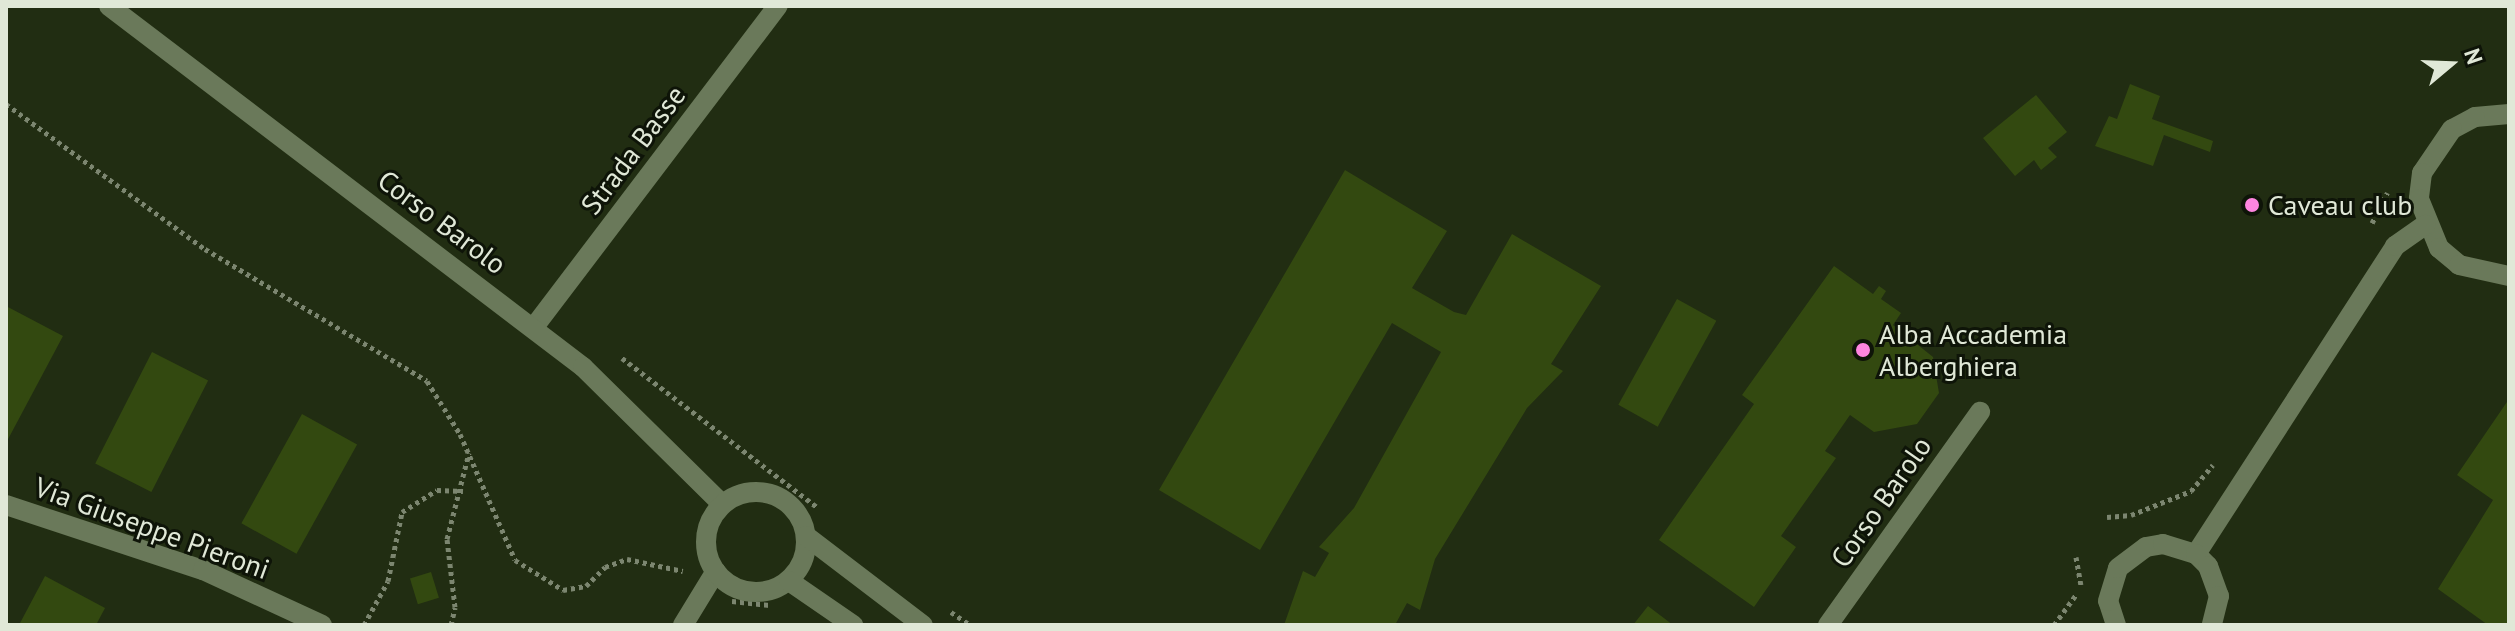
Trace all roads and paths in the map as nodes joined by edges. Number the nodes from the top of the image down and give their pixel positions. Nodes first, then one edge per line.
1 (109, 6) edge
2 (778, 6) edge
3 (6, 104) edge
4 (2509, 114) edge
5 (2390, 179) dead end
6 (2425, 225) junction
7 (2366, 235) dead end
8 (2509, 276) edge
9 (534, 327) junction
10 (1980, 412) dead end
11 (469, 452) junction
12 (2222, 453) dead end
13 (463, 491) junction
14 (722, 504) junction
15 (6, 505) edge
16 (2107, 517) dead end
17 (806, 536) junction
18 (2196, 554) junction
19 (2076, 557) dead end
20 (711, 578) junction
21 (789, 581) junction
22 (2111, 623) edge
23 (322, 625) edge
24 (364, 625) edge
25 (451, 625) edge
26 (683, 625) edge
27 (853, 625) edge
28 (923, 625) edge
29 (1828, 625) edge
30 (2054, 625) edge
31 (2212, 625) edge

1 - 9 street, Corso Barolo
2 - 9 street, Strada Basse
3 - 11 path
4 - 6 street
5 - 7 path
6 - 8 street
6 - 18 street
9 - 14 street, Corso Barolo
10 - 29 street, Corso Barolo
11 - 13 path
11 - 20 path
12 - 16 path
13 - 24 path
13 - 25 path
14 - 17 street
14 - 20 street
15 - 23 street, Via Giuseppe Pieroni
17 - 21 street
17 - 28 street
18 - 22 street
18 - 31 street
19 - 30 path
20 - 21 street
20 - 26 street
21 - 27 street

